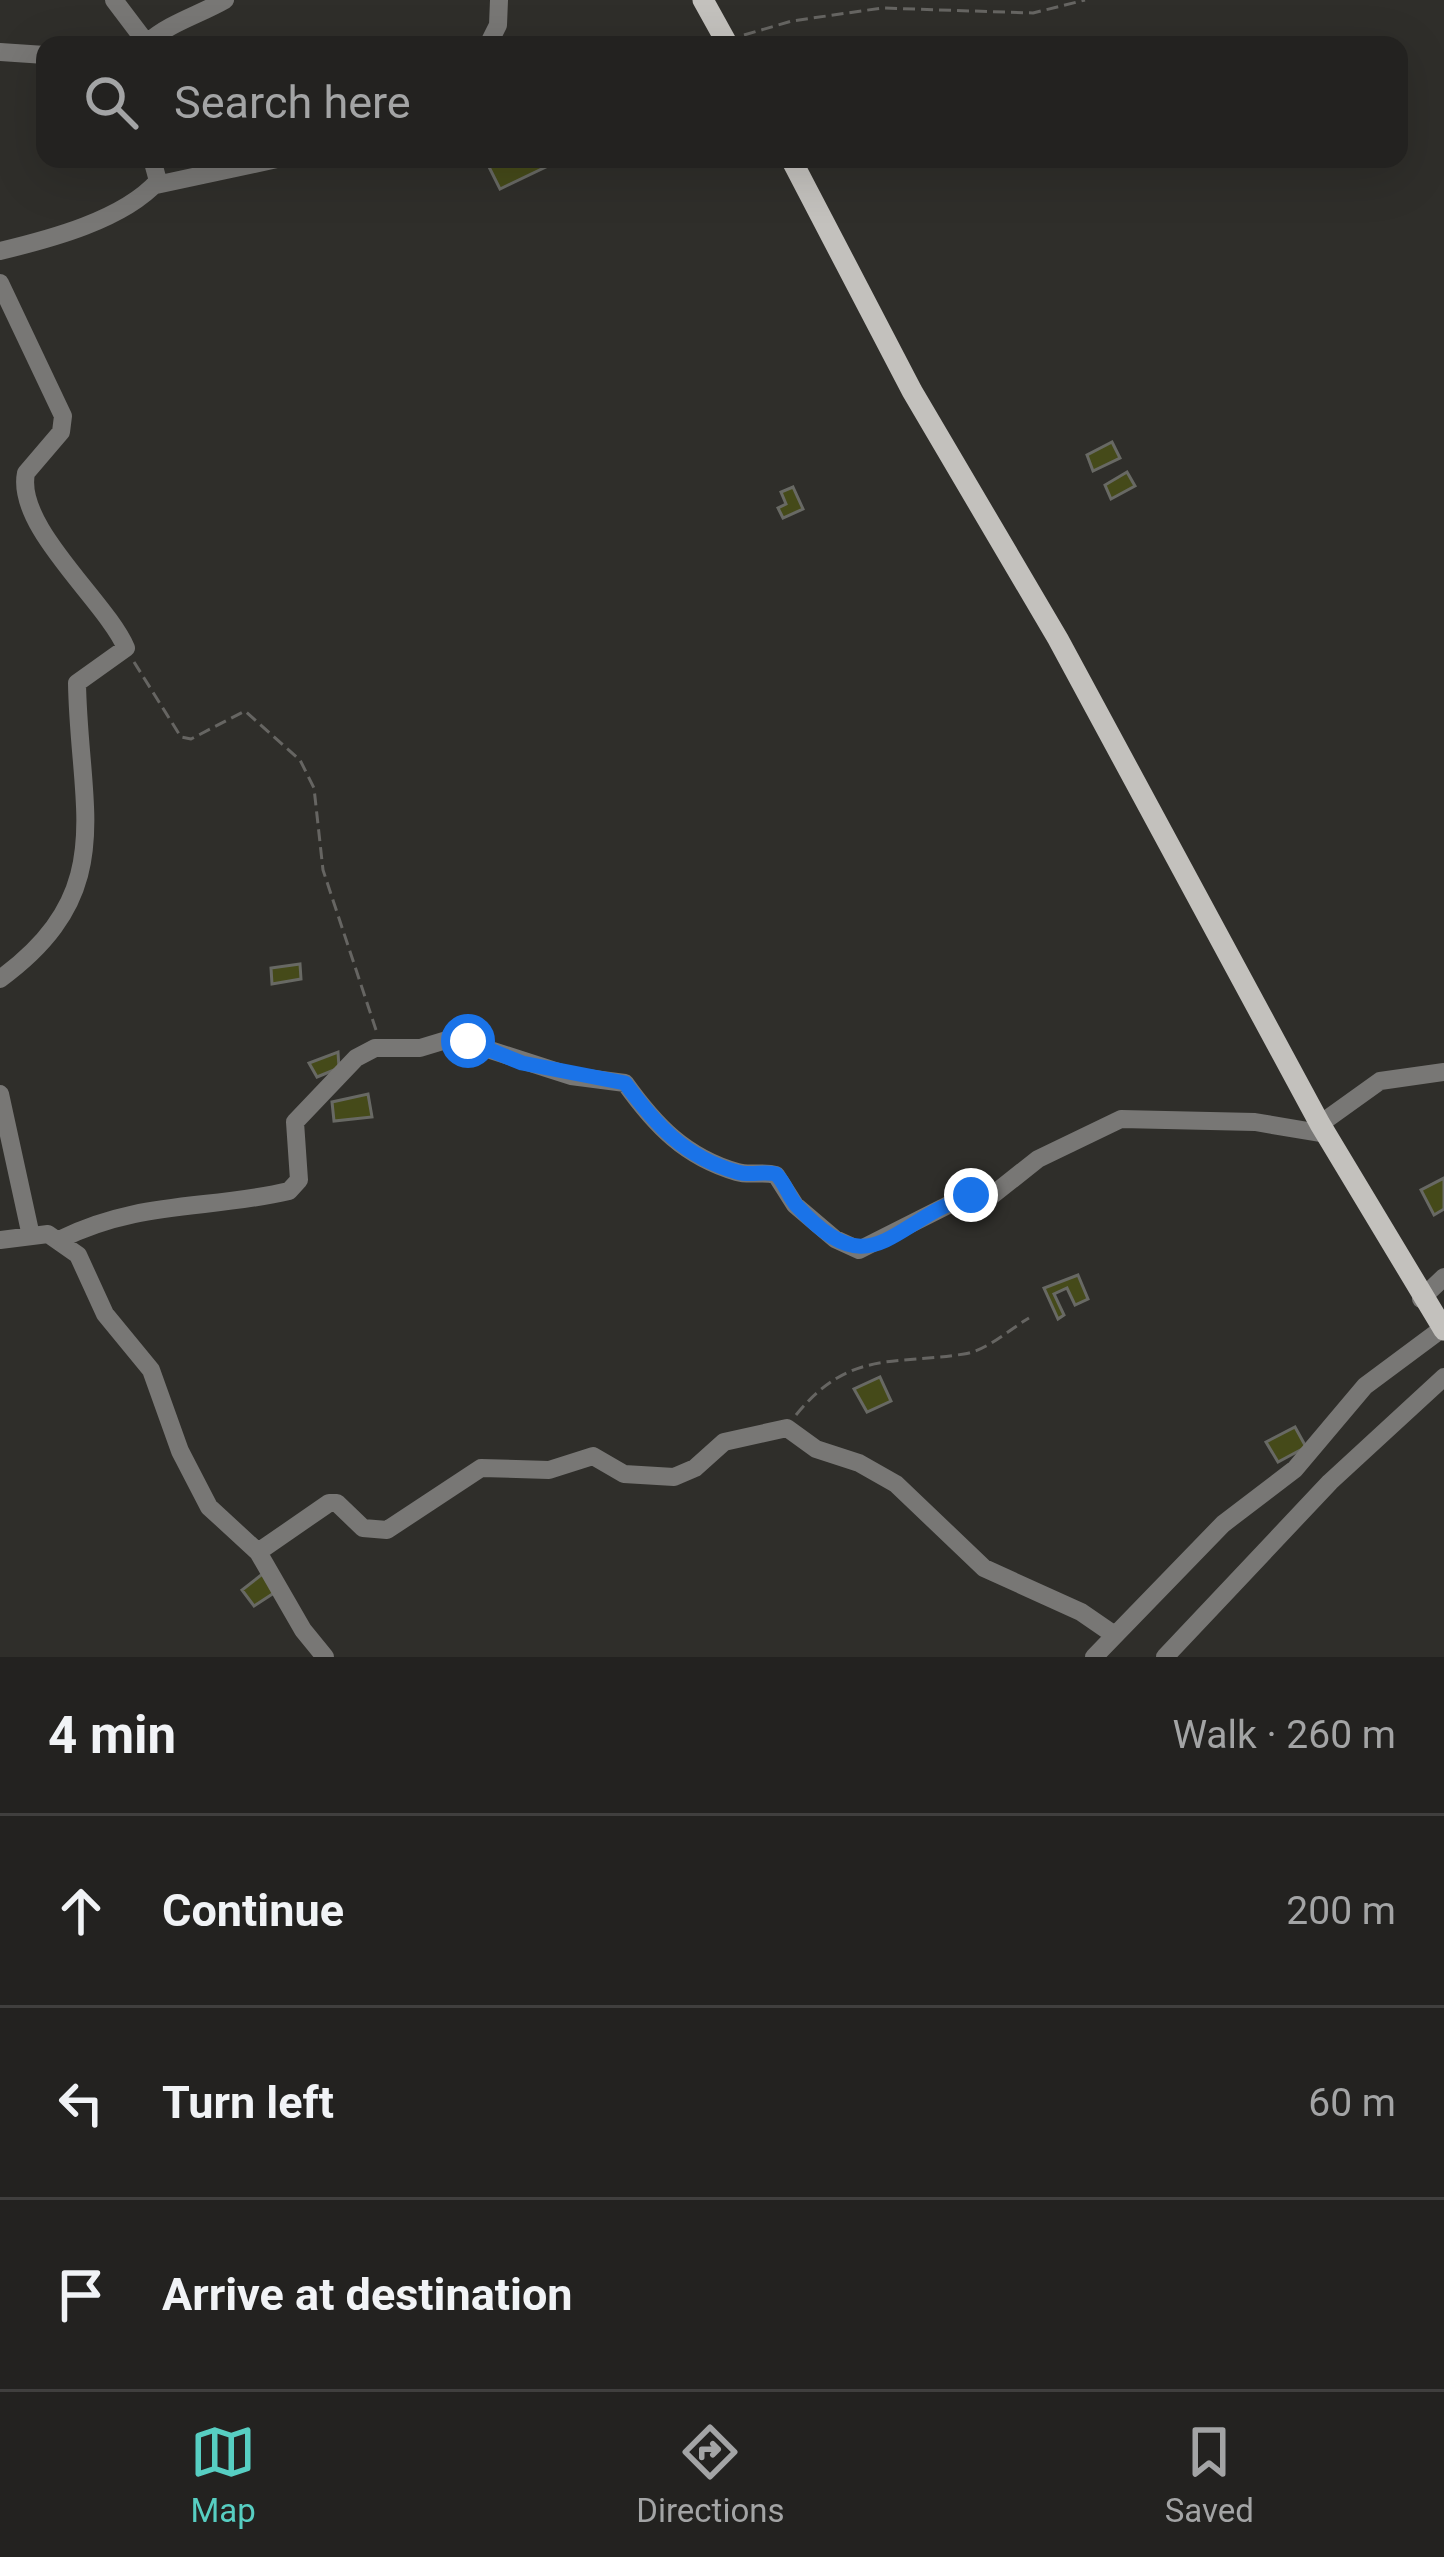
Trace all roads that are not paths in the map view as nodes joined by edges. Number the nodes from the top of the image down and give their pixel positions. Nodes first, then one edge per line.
1 (114, 0) edge
2 (225, 0) edge
3 (499, 0) edge
4 (703, 0) edge
5 (137, 36) edge
6 (152, 36) edge
7 (492, 36) edge
8 (723, 36) edge
9 (0, 52) edge
10 (36, 54) edge
11 (153, 168) edge
12 (235, 168) edge
13 (796, 168) edge
14 (156, 185) junction
15 (0, 251) edge
16 (0, 283) edge
17 (0, 979) edge
18 (1444, 1072) edge
19 (0, 1094) edge
20 (1323, 1129) junction
21 (31, 1236) junction
22 (62, 1239) junction
23 (0, 1240) edge
24 (1444, 1277) edge
25 (1421, 1299) junction
26 (1443, 1329) edge
27 (1444, 1377) edge
28 (258, 1552) junction
29 (1113, 1634) junction
30 (326, 1657) edge
31 (1094, 1657) edge
32 (1165, 1657) edge

1 - 5 street
2 - 6 street
3 - 7 street
4 - 8 main road
9 - 10 street
11 - 14 street
12 - 14 street
13 - 20 main road
14 - 15 street
16 - 17 street
18 - 20 street
19 - 21 street
20 - 22 street
20 - 25 main road
21 - 22 street
21 - 23 street
22 - 28 street
24 - 25 street
25 - 26 main road
26 - 29 street
27 - 32 street
28 - 29 street
28 - 30 street
29 - 31 street

